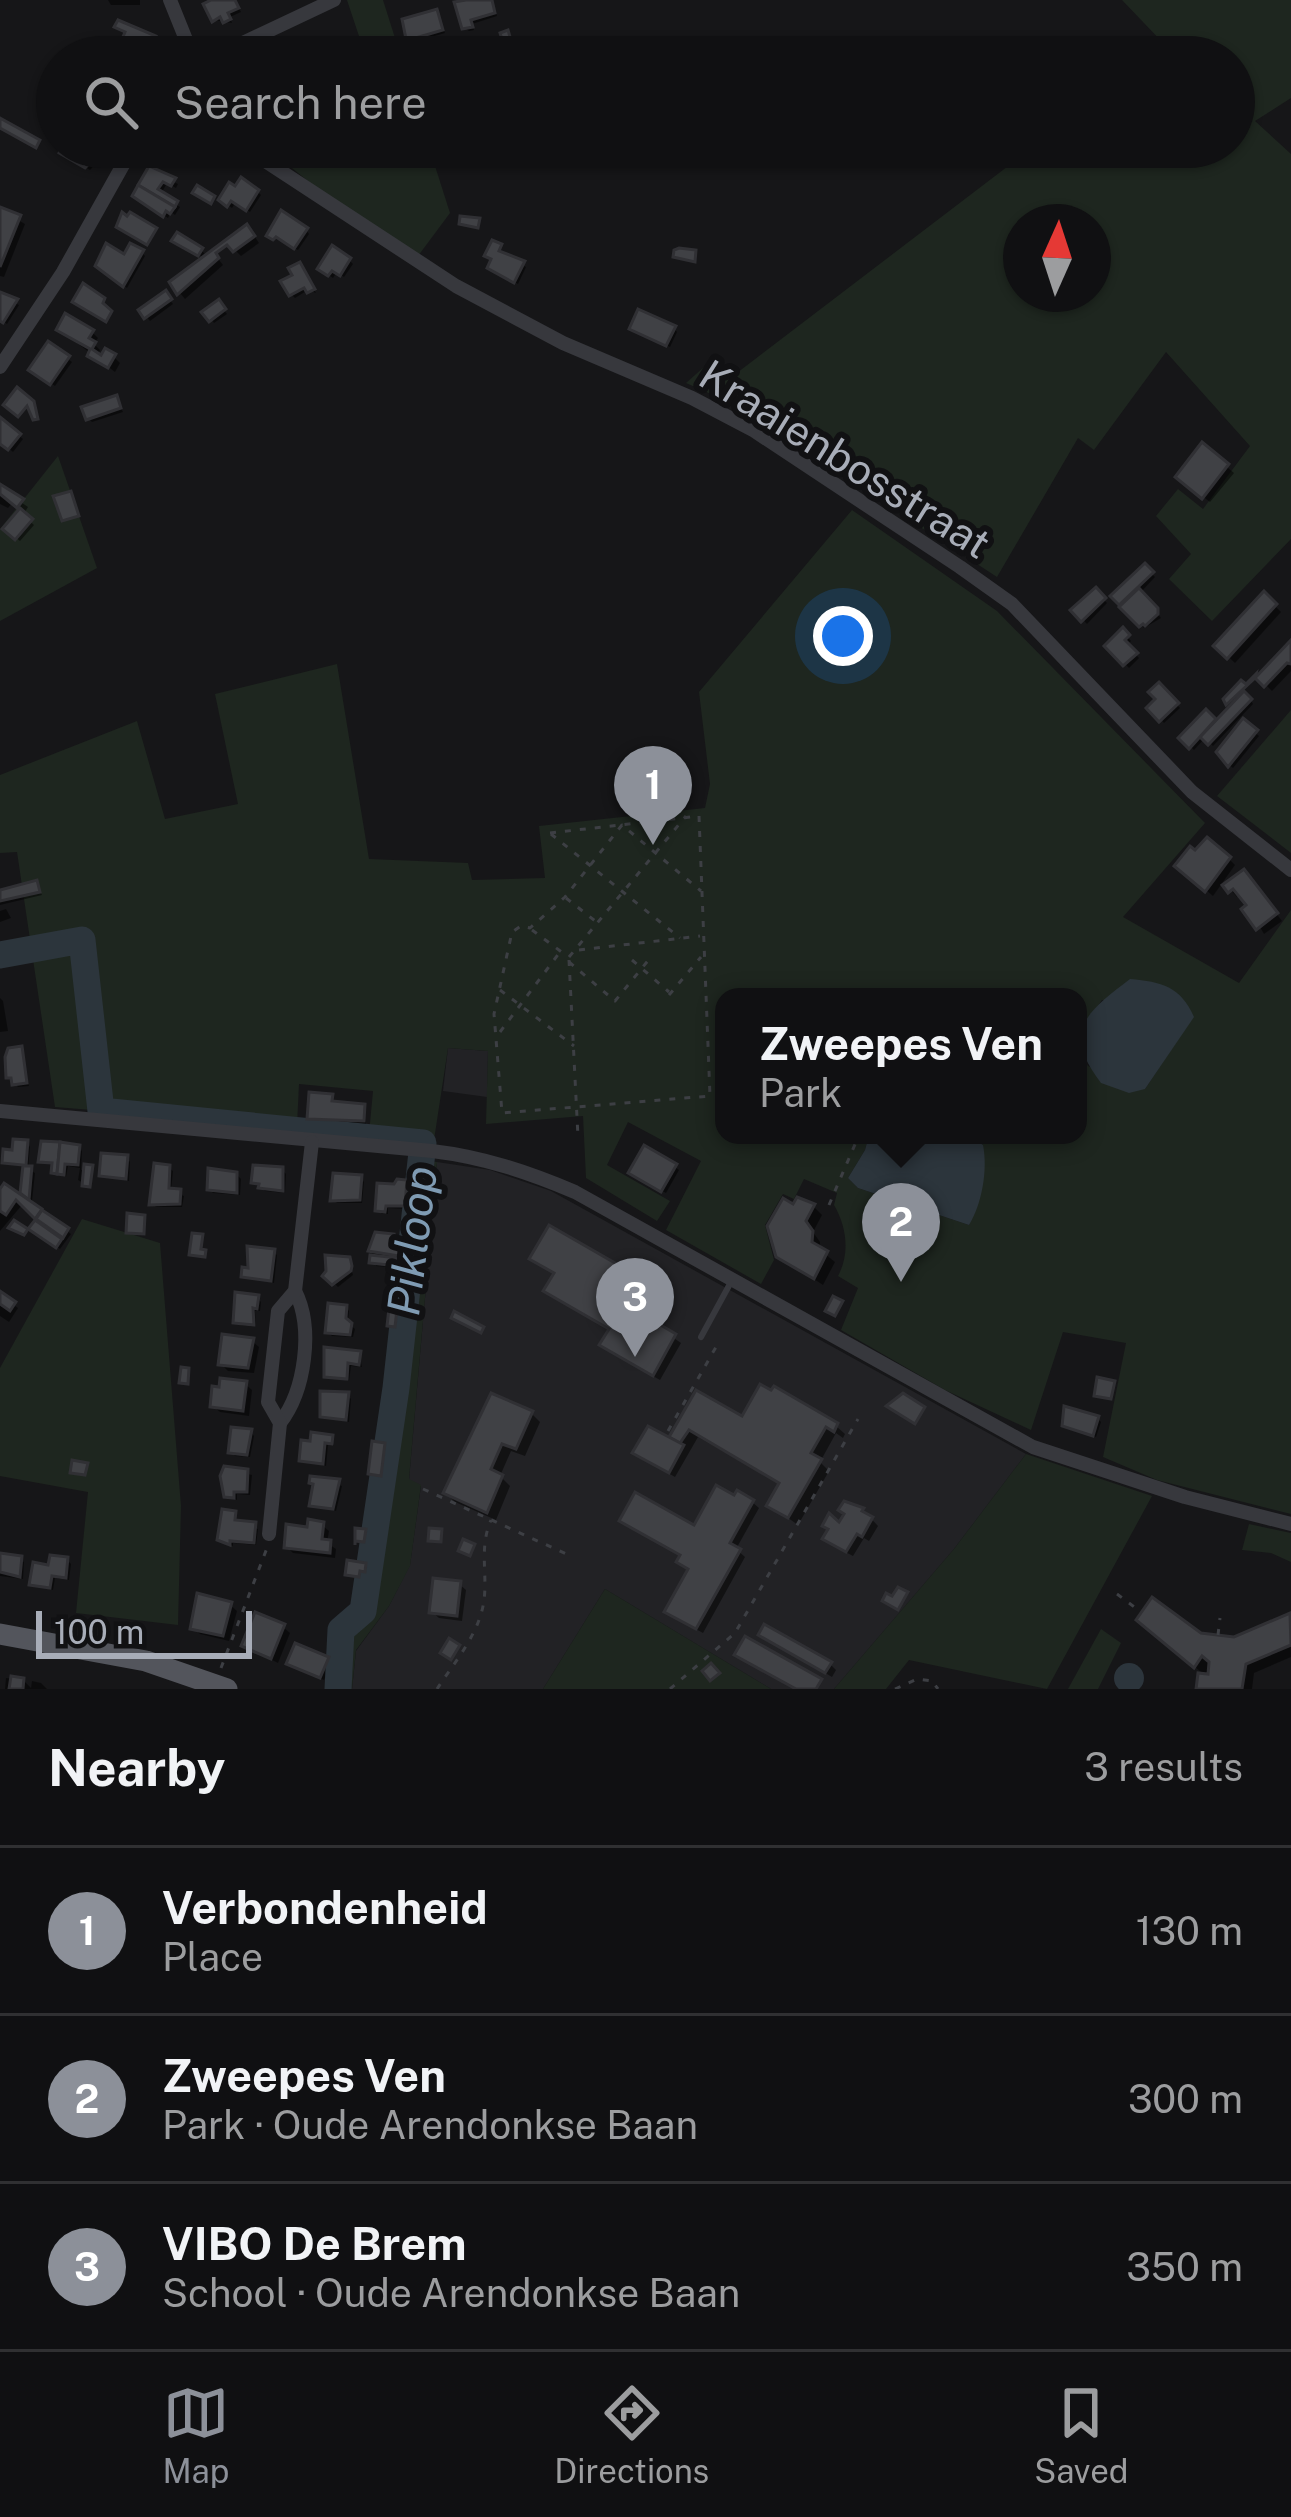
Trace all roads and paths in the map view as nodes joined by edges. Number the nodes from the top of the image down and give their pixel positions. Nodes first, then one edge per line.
1 (170, 0) edge
2 (334, 0) edge
3 (185, 36) edge
4 (258, 36) edge
5 (121, 168) edge
6 (276, 168) edge
7 (0, 367) edge
8 (687, 815) junction
9 (622, 825) junction
10 (656, 853) junction
11 (590, 865) junction
12 (1291, 870) edge
13 (701, 891) junction
14 (624, 893) junction
15 (565, 897) junction
16 (599, 924) junction
17 (530, 928) junction
18 (704, 935) junction
19 (680, 938) junction
20 (577, 950) junction
21 (560, 952) junction
22 (702, 955) junction
23 (652, 957) dead end
24 (569, 959) junction
25 (632, 960) dead end
26 (642, 968) junction
27 (499, 989) junction
28 (520, 1005) junction
29 (497, 1036) junction
30 (574, 1046) junction
31 (579, 1107) junction
32 (1, 1114) edge
33 (578, 1138) dead end
34 (312, 1142) junction
35 (855, 1144) edge
36 (829, 1205) dead end
37 (732, 1280) junction
38 (295, 1291) junction
39 (701, 1337) dead end
40 (716, 1347) dead end
41 (858, 1419) dead end
42 (280, 1423) junction
43 (668, 1432) dead end
44 (423, 1489) dead end
45 (491, 1520) junction
46 (1291, 1525) edge
47 (269, 1534) joint
48 (573, 1557) dead end
49 (1118, 1594) dead end
50 (1142, 1612) dead end
51 (1220, 1618) dead end
52 (0, 1634) edge
53 (1218, 1635) dead end
54 (221, 1687) edge
55 (437, 1689) edge
56 (670, 1689) edge
57 (896, 1689) edge
58 (938, 1689) edge

1 - 3 street
2 - 4 street
5 - 7 street
6 - 12 street, Kraaienbosstraat
8 - 9 path
8 - 10 path
8 - 13 path
9 - 10 path
9 - 11 path
9 - 11 path
10 - 13 path
10 - 14 path
11 - 14 path
11 - 15 path
13 - 18 path
14 - 16 path
14 - 19 path
15 - 16 path
15 - 17 path
16 - 20 path
17 - 21 path
17 - 27 path
18 - 19 path
18 - 22 path
19 - 20 path
20 - 24 path
21 - 24 path
21 - 28 path
22 - 26 path
22 - 31 path
23 - 26 path
24 - 26 path
24 - 30 path
25 - 26 path
27 - 28 path
27 - 29 path
28 - 29 path
28 - 30 path
29 - 31 path
30 - 31 path
31 - 33 path
32 - 34 street
34 - 37 street
34 - 38 street
35 - 36 path
37 - 39 lane
37 - 46 street
38 - 42 street
38 - 42 street
40 - 43 path
41 - 56 path
42 - 47 street
44 - 45 path
45 - 48 path
45 - 55 path
47 - 54 path
49 - 50 path
51 - 53 path
52 - 54 main road
57 - 58 path

